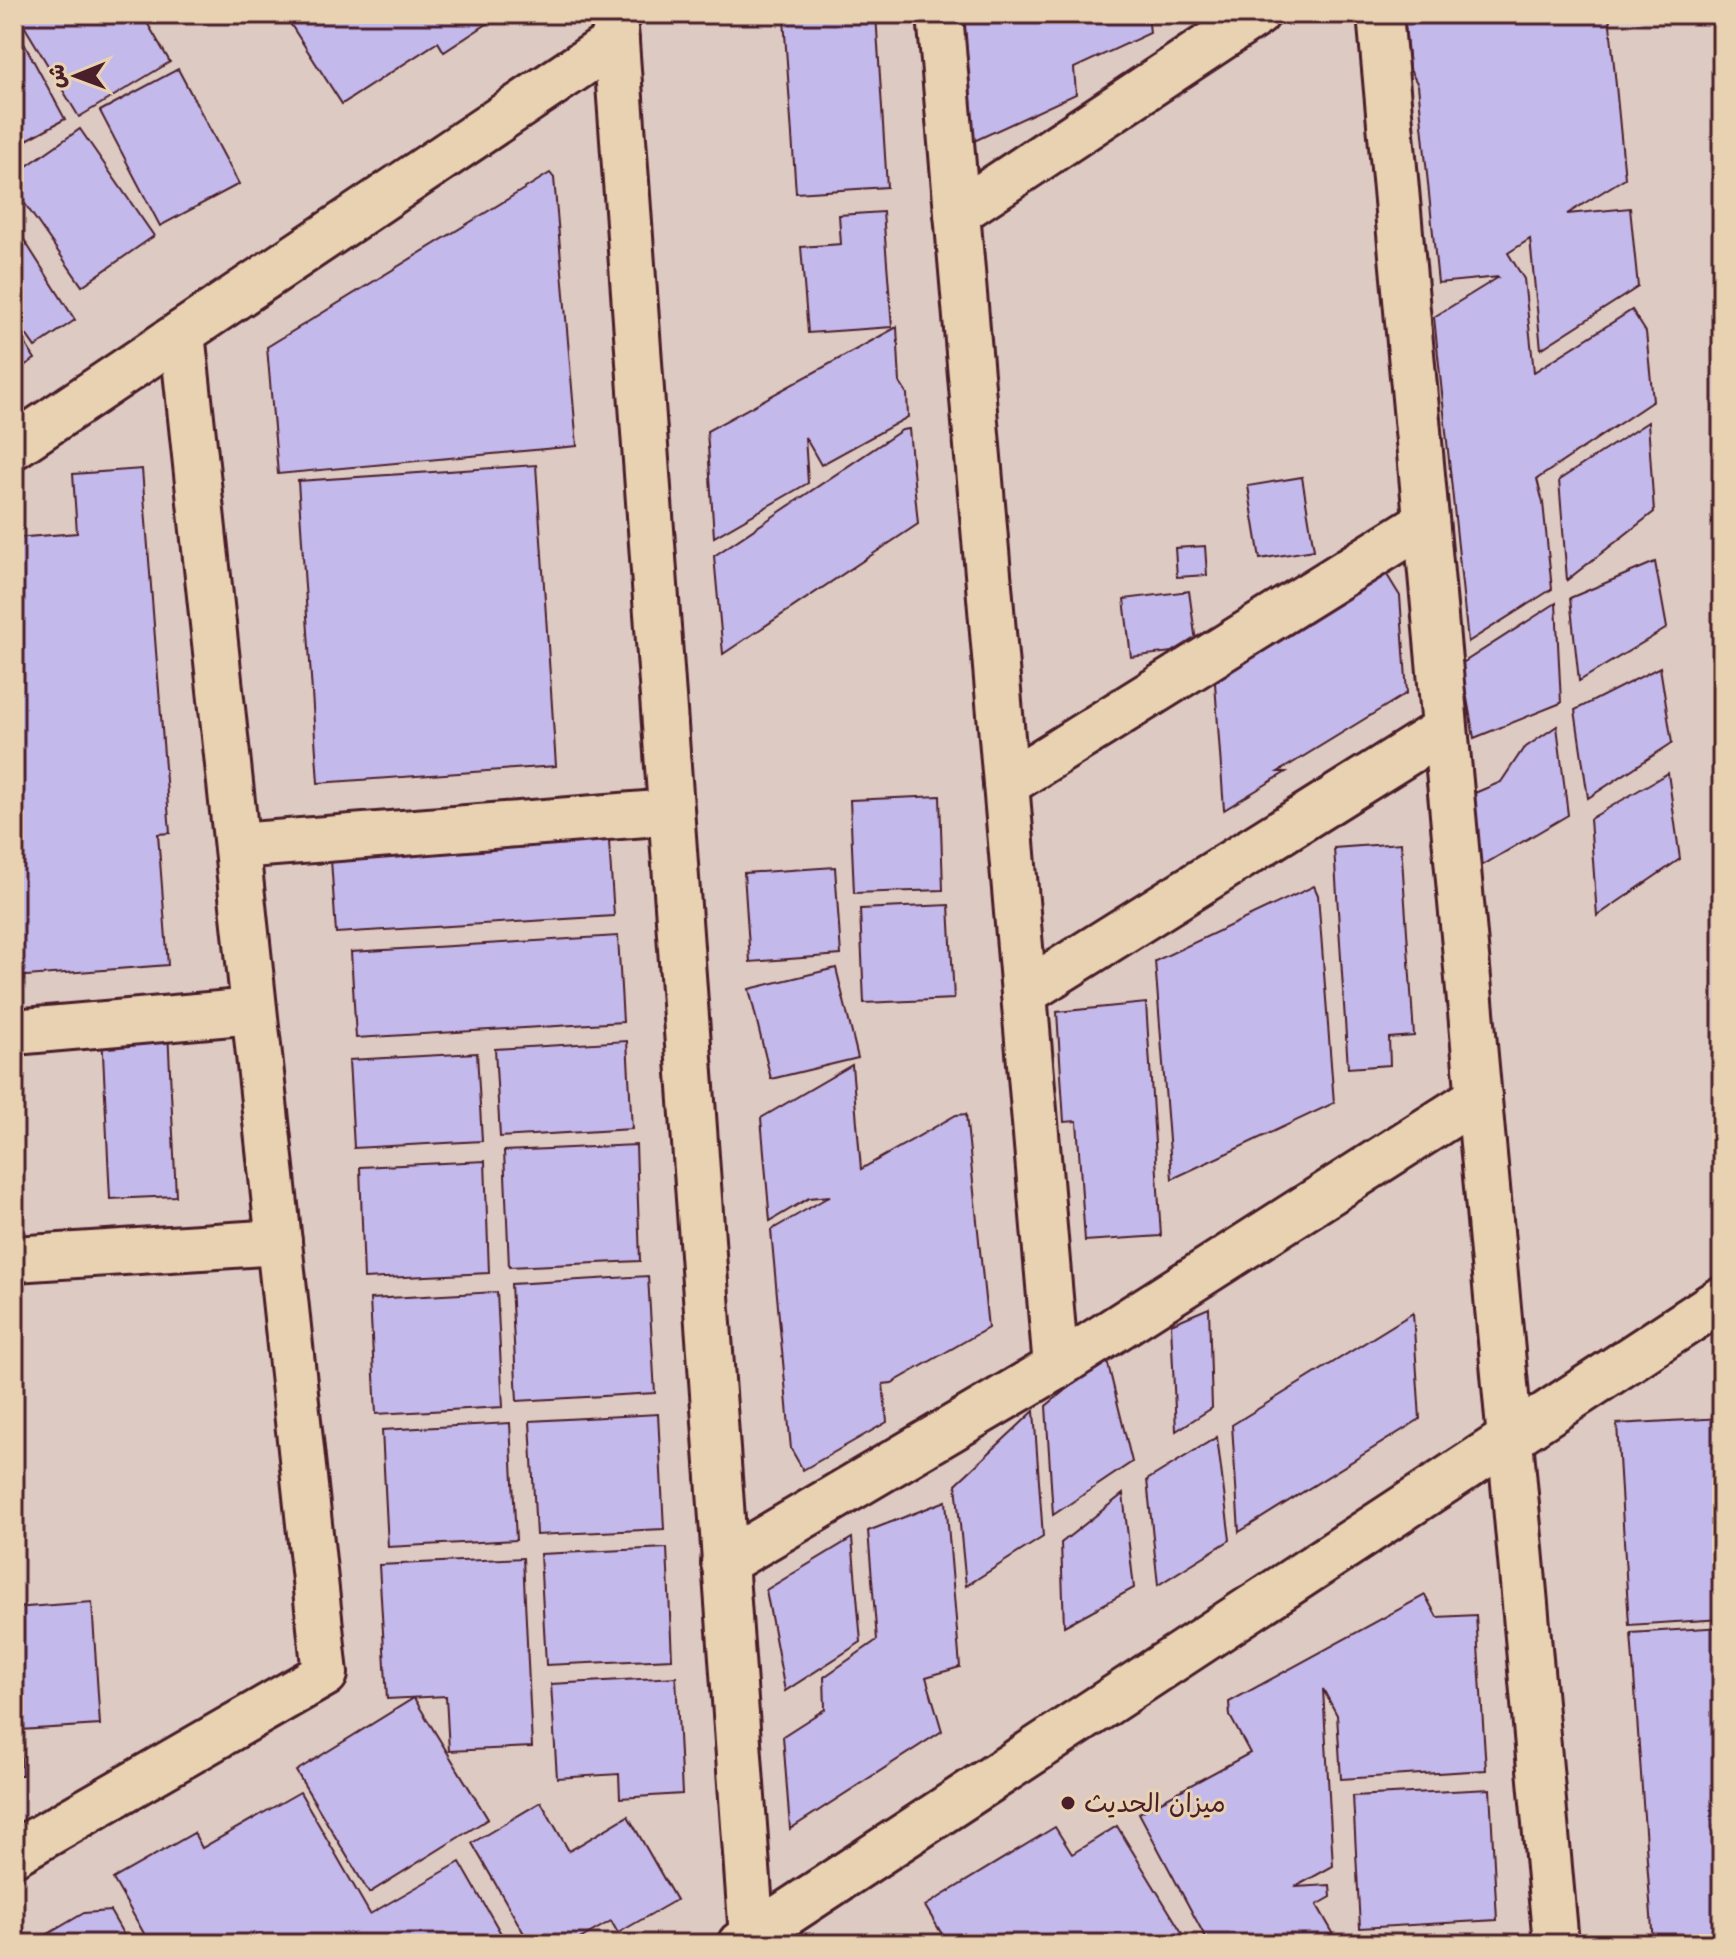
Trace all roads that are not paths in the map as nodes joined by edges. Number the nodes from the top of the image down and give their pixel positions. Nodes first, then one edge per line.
1 (940, 14) edge
2 (1257, 14) edge
3 (1380, 14) edge
4 (615, 27) edge
5 (957, 213) junction
6 (182, 333) junction
7 (14, 446) edge
8 (1426, 522) junction
9 (1445, 729) junction
10 (1006, 784) junction
11 (671, 812) junction
12 (237, 846) junction
13 (1024, 993) junction
14 (254, 1011) junction
15 (14, 1032) edge
16 (1479, 1097) junction
17 (279, 1242) junction
18 (14, 1259) edge
19 (1722, 1299) edge
20 (1056, 1367) junction
21 (1510, 1438) junction
22 (724, 1563) junction
23 (14, 1853) edge
24 (746, 1940) edge
25 (1556, 1944) edge

1 - 5 street
2 - 5 street
3 - 8 street
4 - 6 street
4 - 11 street
5 - 10 street
6 - 7 street
6 - 12 street
8 - 9 street
8 - 10 street
9 - 13 street
9 - 16 street
10 - 13 street
11 - 12 street
11 - 22 street
12 - 14 street
13 - 20 street
14 - 15 street
14 - 17 street
16 - 20 street
16 - 21 street
17 - 18 street
17 - 23 street
19 - 21 street
20 - 22 street
21 - 24 street
21 - 25 street
22 - 24 street

